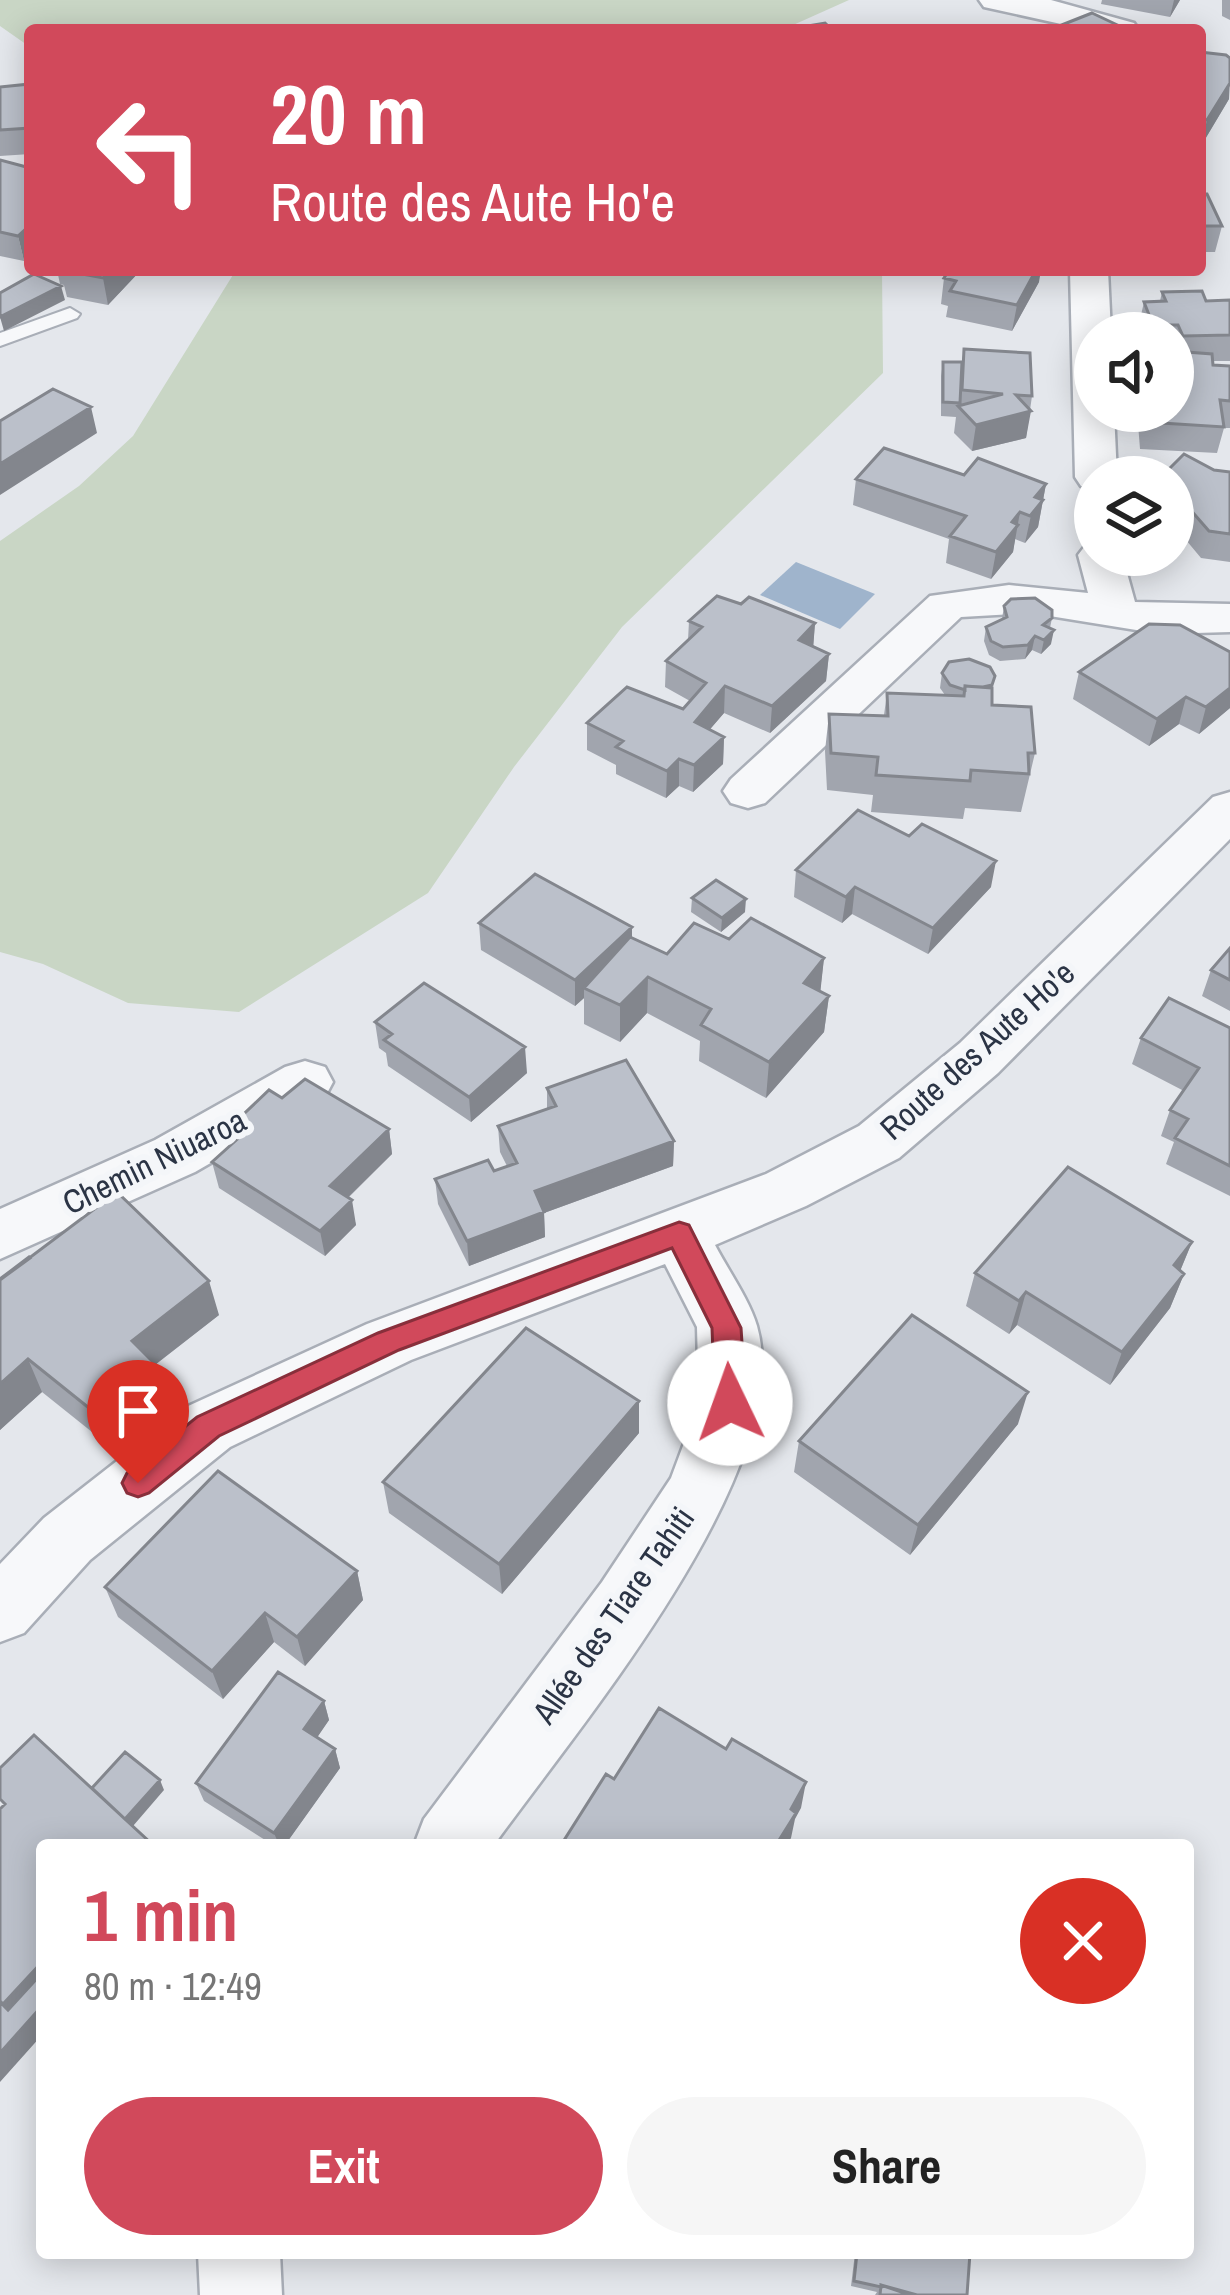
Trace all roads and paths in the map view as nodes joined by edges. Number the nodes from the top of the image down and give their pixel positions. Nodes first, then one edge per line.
1 (994, 0) edge
2 (1102, 24) edge
3 (1089, 276) edge
4 (70, 314) dead end
5 (0, 340) edge
6 (1095, 456) edge
7 (1106, 576) edge
8 (1116, 613) junction
9 (1230, 618) edge
10 (748, 791) dead end
11 (1230, 808) edge
12 (305, 1082) edge
13 (679, 1234) junction
14 (0, 1235) edge
15 (0, 1611) edge
16 (454, 1839) edge
17 (239, 2259) edge
18 (241, 2295) edge

1 - 2 street
3 - 6 street
4 - 5 lane
7 - 8 street
8 - 9 street
8 - 10 street
11 - 13 street, Route des Aute Ho'e
12 - 14 street, Chemin Niuaroa
13 - 15 street, Route des Aute Ho'e
13 - 16 street, Allée des Tiare Tahiti
17 - 18 street

